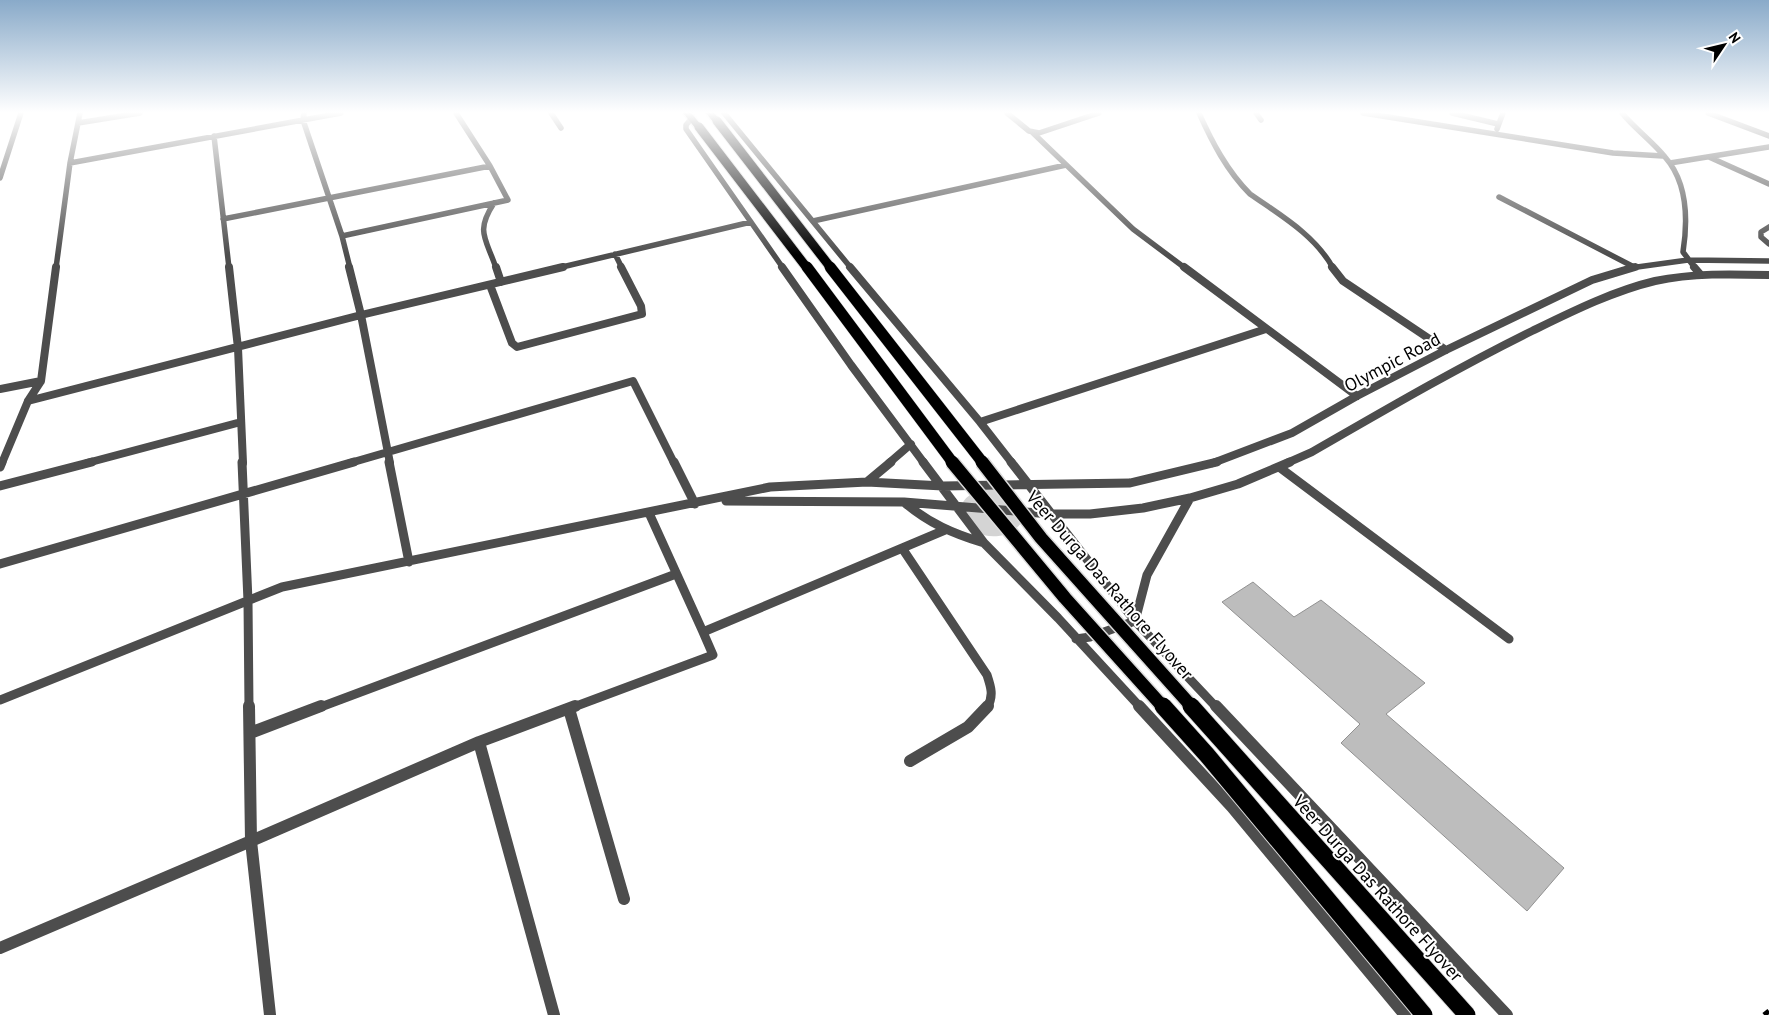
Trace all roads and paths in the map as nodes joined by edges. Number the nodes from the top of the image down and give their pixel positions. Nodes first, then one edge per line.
1 (3, 160) edge
2 (84, 160) edge
3 (217, 160) edge
4 (317, 160) edge
5 (486, 160) edge
6 (707, 160) edge
7 (725, 160) edge
8 (751, 160) edge
9 (764, 160) edge
10 (1061, 160) edge
11 (1225, 160) edge
12 (1667, 160) edge
13 (1685, 160) edge
14 (1718, 160) edge
15 (70, 163) joint
16 (1670, 163) junction
17 (1066, 165) junction
18 (490, 166) junction
19 (0, 178) edge
20 (1769, 184) edge
21 (1499, 197) dead end
22 (330, 199) junction
23 (494, 203) junction
24 (223, 218) junction
25 (813, 221) junction
26 (751, 222) junction
27 (1769, 227) edge
28 (342, 236) junction
29 (1769, 244) edge
30 (615, 254) junction
31 (1688, 260) junction
32 (1769, 261) edge
33 (1634, 267) junction
34 (1700, 274) junction
35 (1769, 275) edge
36 (501, 282) junction
37 (490, 285) junction
38 (361, 315) junction
39 (1266, 329) junction
40 (238, 348) junction
41 (1446, 350) junction
42 (41, 381) junction
43 (0, 389) edge
44 (1357, 396) junction
45 (28, 401) junction
46 (241, 422) junction
47 (980, 422) junction
48 (911, 444) junction
49 (386, 451) junction
50 (0, 467) edge
51 (1280, 467) junction
52 (867, 482) junction
53 (1027, 483) junction
54 (0, 486) edge
55 (943, 486) junction
56 (244, 492) junction
57 (1190, 498) junction
58 (712, 500) junction
59 (904, 502) junction
60 (695, 504) junction
61 (958, 506) junction
62 (649, 513) junction
63 (1050, 514) junction
64 (945, 530) junction
65 (984, 543) junction
66 (902, 548) junction
67 (409, 562) junction
68 (0, 564) edge
69 (676, 574) junction
70 (248, 601) junction
71 (1135, 621) junction
72 (703, 632) junction
73 (1076, 639) junction
74 (1509, 639) dead end
75 (0, 700) edge
76 (570, 709) junction
77 (250, 733) junction
78 (479, 742) junction
79 (910, 761) dead end
80 (251, 841) junction
81 (624, 899) dead end
82 (0, 948) edge
83 (270, 1015) edge
84 (554, 1015) edge
85 (1406, 1015) edge
86 (1424, 1015) edge
87 (1467, 1015) edge
88 (1507, 1015) edge

1 - 19 street
2 - 15 street
3 - 24 street
4 - 22 street
5 - 18 street
6 - 26 street
7 - 86 main road, bridge
8 - 87 main road, Veer Durga Das Rathore Flyover, bridge
9 - 25 street
10 - 17 street
11 - 41 street
12 - 16 street
13 - 16 street
14 - 20 street
15 - 42 street
16 - 31 street
17 - 25 street
17 - 39 street
18 - 22 street
18 - 23 street
21 - 33 street
22 - 24 street
22 - 28 street
23 - 28 street
23 - 36 street
24 - 40 street
25 - 47 street
26 - 30 street
26 - 48 street
27 - 29 street
28 - 38 street
30 - 36 street
30 - 37 street
31 - 32 street, Olympic Road
31 - 33 street, Olympic Road
31 - 34 street
33 - 41 street, Olympic Road
34 - 35 street
34 - 51 street
36 - 37 street
37 - 38 street
38 - 40 street
38 - 49 street
39 - 44 street
39 - 47 street
40 - 45 street
40 - 46 street
41 - 44 street, Olympic Road
42 - 43 street
42 - 45 street
44 - 53 street, Olympic Road
45 - 50 street
46 - 54 street
46 - 56 street
47 - 53 street
48 - 52 street
48 - 55 street
49 - 56 street
49 - 60 street
49 - 67 street
51 - 57 street
51 - 74 street
52 - 55 street, Olympic Road
52 - 58 street, Olympic Road
53 - 55 street, Olympic Road
53 - 63 street
55 - 61 street
56 - 68 street
56 - 70 street
57 - 63 street
57 - 71 street
58 - 59 street
58 - 60 street
59 - 61 street
59 - 64 street
60 - 62 street
61 - 63 street
61 - 65 street
62 - 67 street
62 - 69 street
63 - 71 street
64 - 65 street
64 - 66 street
65 - 73 street
66 - 72 street
66 - 79 street
67 - 70 street
69 - 72 street
69 - 77 street
70 - 75 street
70 - 77 street
71 - 73 street
71 - 88 street
72 - 76 street
73 - 85 street
76 - 78 street
76 - 81 street
77 - 80 street
78 - 80 street
78 - 84 street
80 - 82 street
80 - 83 street

